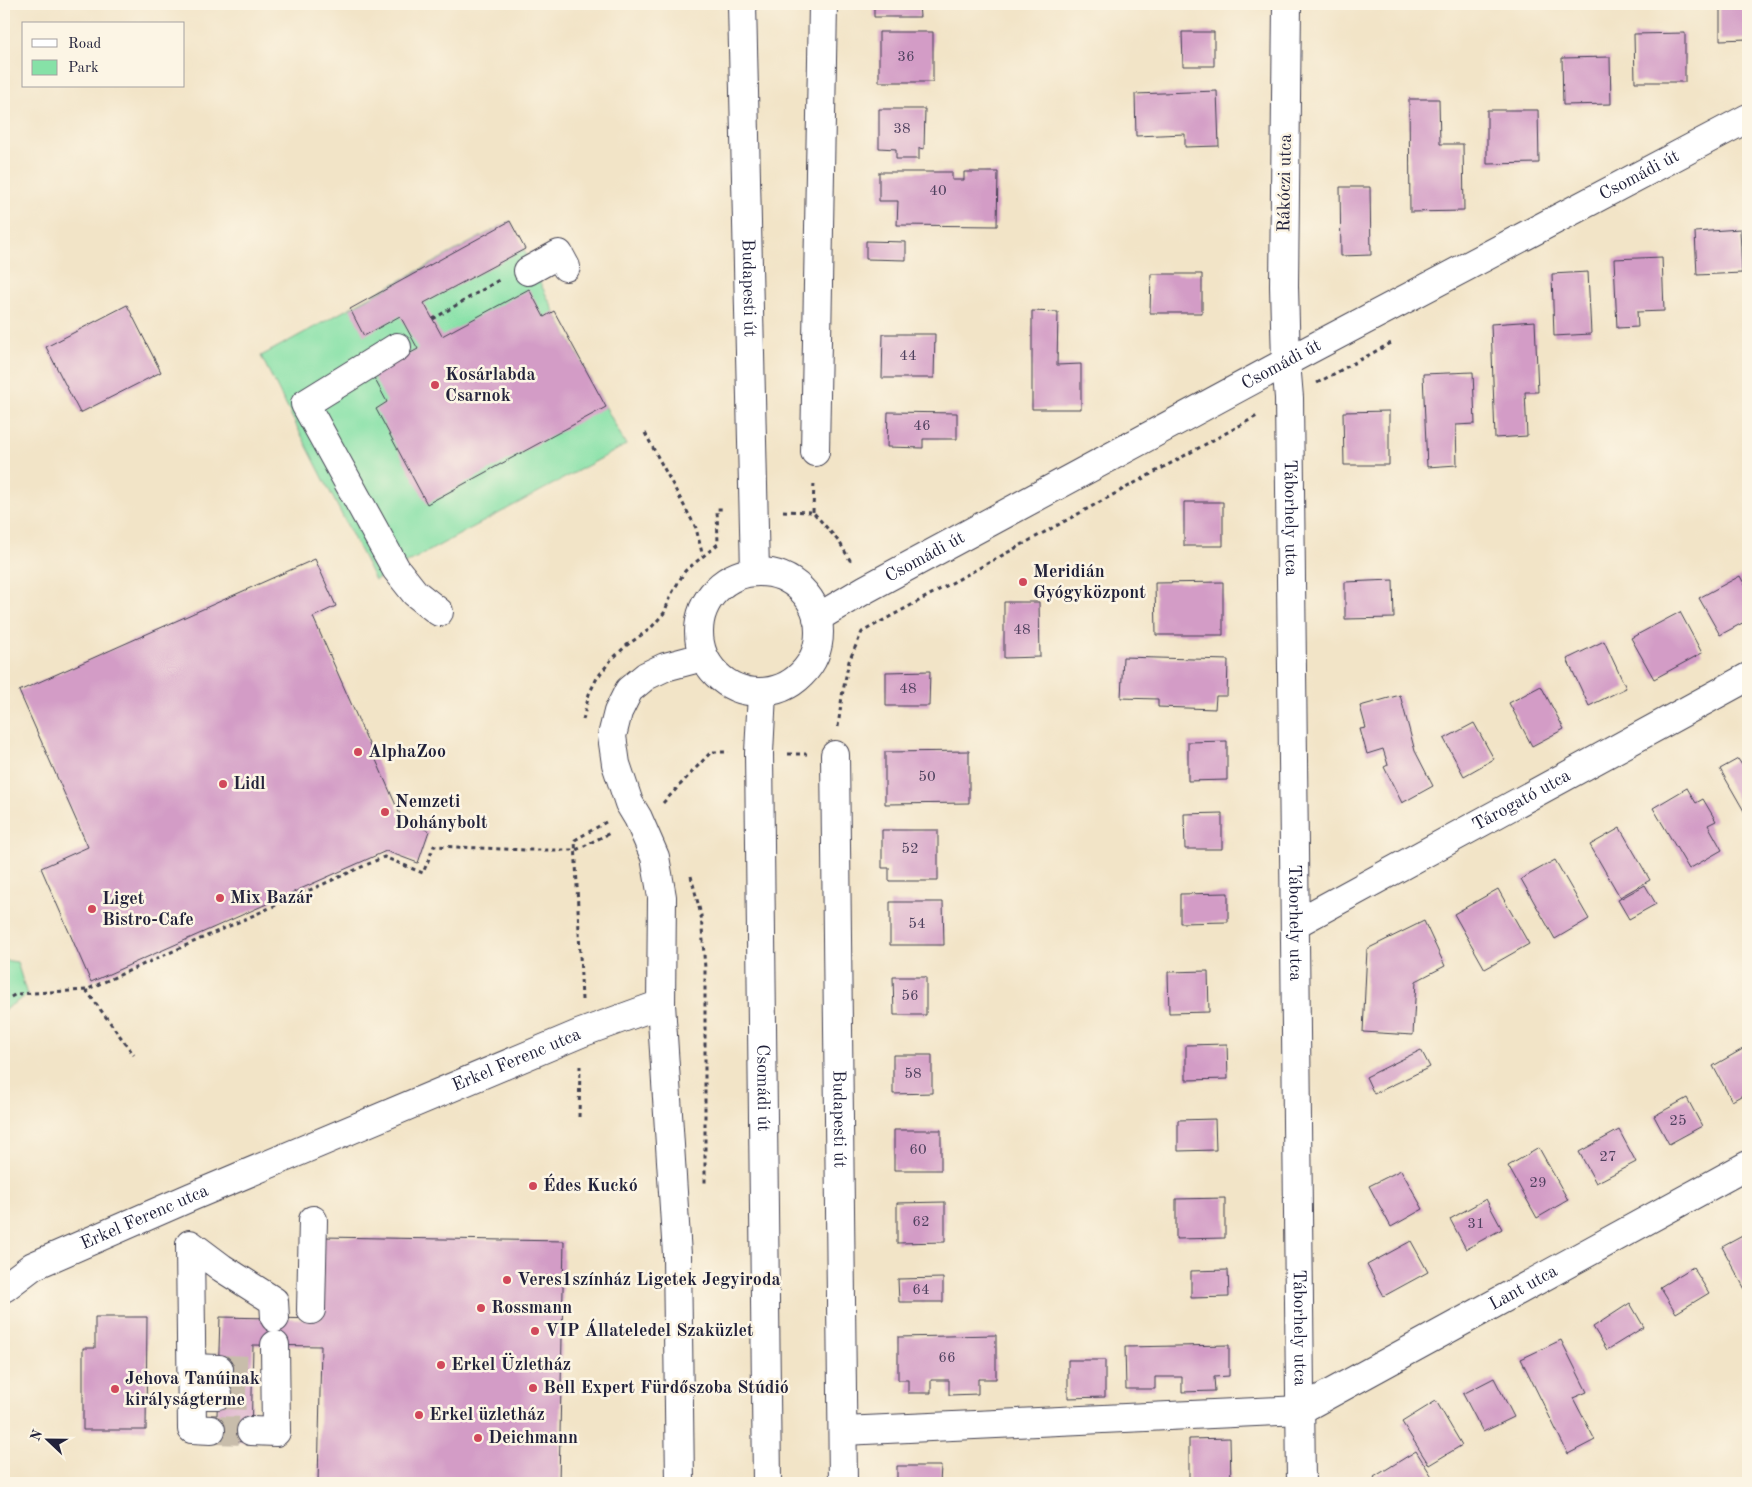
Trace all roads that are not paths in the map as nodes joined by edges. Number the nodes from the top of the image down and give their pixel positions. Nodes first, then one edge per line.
1 (742, 4) edge
2 (823, 4) edge
3 (1287, 4) edge
4 (1748, 118) edge
5 (566, 267) dead end
6 (528, 271) dead end
7 (397, 347) dead end
8 (1286, 362) junction
9 (814, 452) dead end
10 (754, 572) junction
11 (439, 612) dead end
12 (818, 618) junction
13 (703, 656) junction
14 (1748, 677) edge
15 (762, 693) junction
16 (835, 755) road end
17 (1294, 924) junction
18 (661, 1004) junction
19 (1748, 1165) edge
20 (191, 1197) junction
21 (313, 1220) dead end
22 (190, 1244) junction
23 (4, 1288) edge
24 (311, 1310) dead end
25 (275, 1318) dead end
26 (266, 1376) dead end
27 (1300, 1410) junction
28 (211, 1430) tunnel mouth
29 (251, 1431) tunnel mouth
30 (843, 1431) junction
31 (680, 1483) edge
32 (767, 1483) edge
33 (843, 1483) edge
34 (1302, 1483) edge

1 - 10 street, Budapesti út
2 - 9 street
3 - 8 street, Rákóczi utca
4 - 8 street, Csomádi út
5 - 6 street
7 - 11 street
8 - 12 street, Csomádi út
8 - 17 street, Táborhely utca
10 - 12 street
10 - 13 street
12 - 15 street
13 - 15 street
13 - 18 street
14 - 17 street, Tárogató utca
15 - 32 street, Csomádi út
16 - 30 street, Budapesti út
17 - 27 street, Táborhely utca
18 - 20 street, Erkel Ferenc utca
18 - 31 street
19 - 27 street, Lant utca
20 - 22 street
20 - 23 street, Erkel Ferenc utca
21 - 24 street
22 - 25 street
22 - 28 street
26 - 29 street
27 - 30 street
27 - 34 street, Táborhely utca
30 - 33 street, Budapesti út

